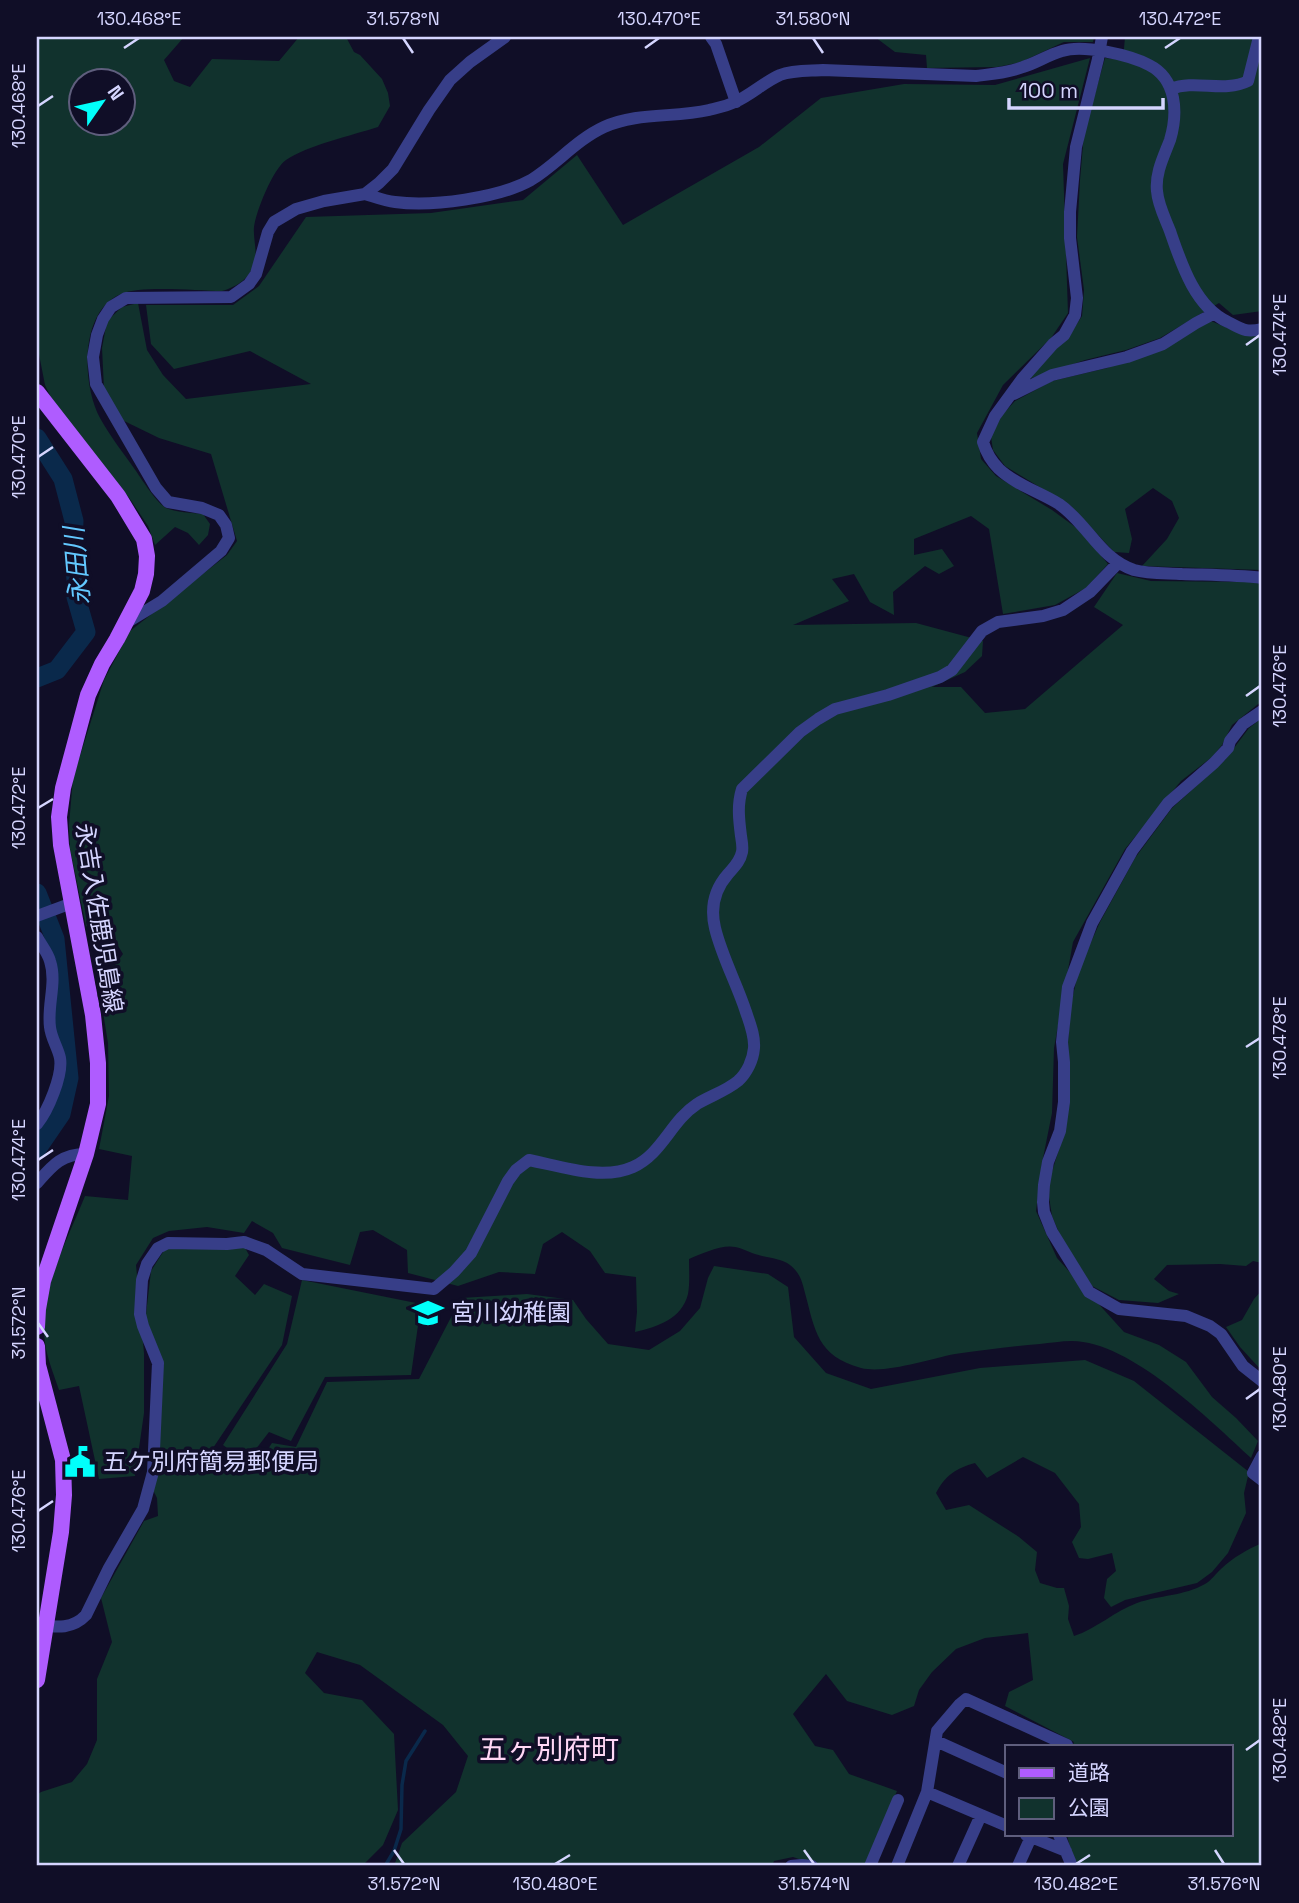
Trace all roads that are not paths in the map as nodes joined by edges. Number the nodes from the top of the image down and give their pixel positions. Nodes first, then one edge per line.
1 (505, 37) edge
2 (711, 37) edge
3 (1102, 37) edge
4 (1259, 37) edge
5 (1100, 51) junction
6 (1171, 89) junction
7 (736, 102) junction
8 (365, 194) junction
9 (1213, 314) junction
10 (1262, 329) edge
11 (37, 392) edge
12 (1011, 396) junction
13 (1118, 563) junction
14 (1262, 578) edge
15 (125, 624) junction
16 (1262, 710) edge
17 (66, 905) junction
18 (37, 916) edge
19 (37, 937) edge
20 (37, 1124) edge
21 (86, 1154) junction
22 (37, 1183) edge
23 (37, 1327) edge
24 (37, 1346) edge
25 (1262, 1381) edge
26 (1262, 1456) edge
27 (1262, 1479) edge
28 (41, 1626) edge
29 (37, 1680) edge
30 (936, 1741) junction
31 (1066, 1745) edge
32 (1005, 1772) edge
33 (927, 1792) junction
34 (898, 1800) dead end
35 (981, 1815) junction
36 (1005, 1825) edge
37 (1028, 1836) edge
38 (1059, 1836) edge
39 (1066, 1852) junction
40 (791, 1866) edge
41 (812, 1866) edge
42 (870, 1866) edge
43 (897, 1866) edge
44 (958, 1866) edge
45 (1018, 1866) edge
46 (1072, 1866) edge

1 - 8 street
2 - 7 street
3 - 5 street
4 - 6 street
5 - 6 street
5 - 7 street
5 - 12 street
6 - 9 street
7 - 8 street
8 - 15 street
9 - 10 street
9 - 12 street
11 - 15 main road, 永吉入佐鹿児島線
12 - 13 street
13 - 14 street
13 - 28 street
15 - 17 main road, 永吉入佐鹿児島線
16 - 25 street
17 - 18 street
17 - 21 main road, 永吉入佐鹿児島線
19 - 20 street
21 - 22 street
21 - 23 main road, 永吉入佐鹿児島線
24 - 28 main road
26 - 27 street
28 - 29 main road
30 - 31 street
30 - 32 street
30 - 33 street
33 - 35 street
33 - 43 street
34 - 42 street
35 - 36 street
35 - 44 street
37 - 39 street
37 - 45 street
38 - 39 street
39 - 46 street
40 - 41 street

